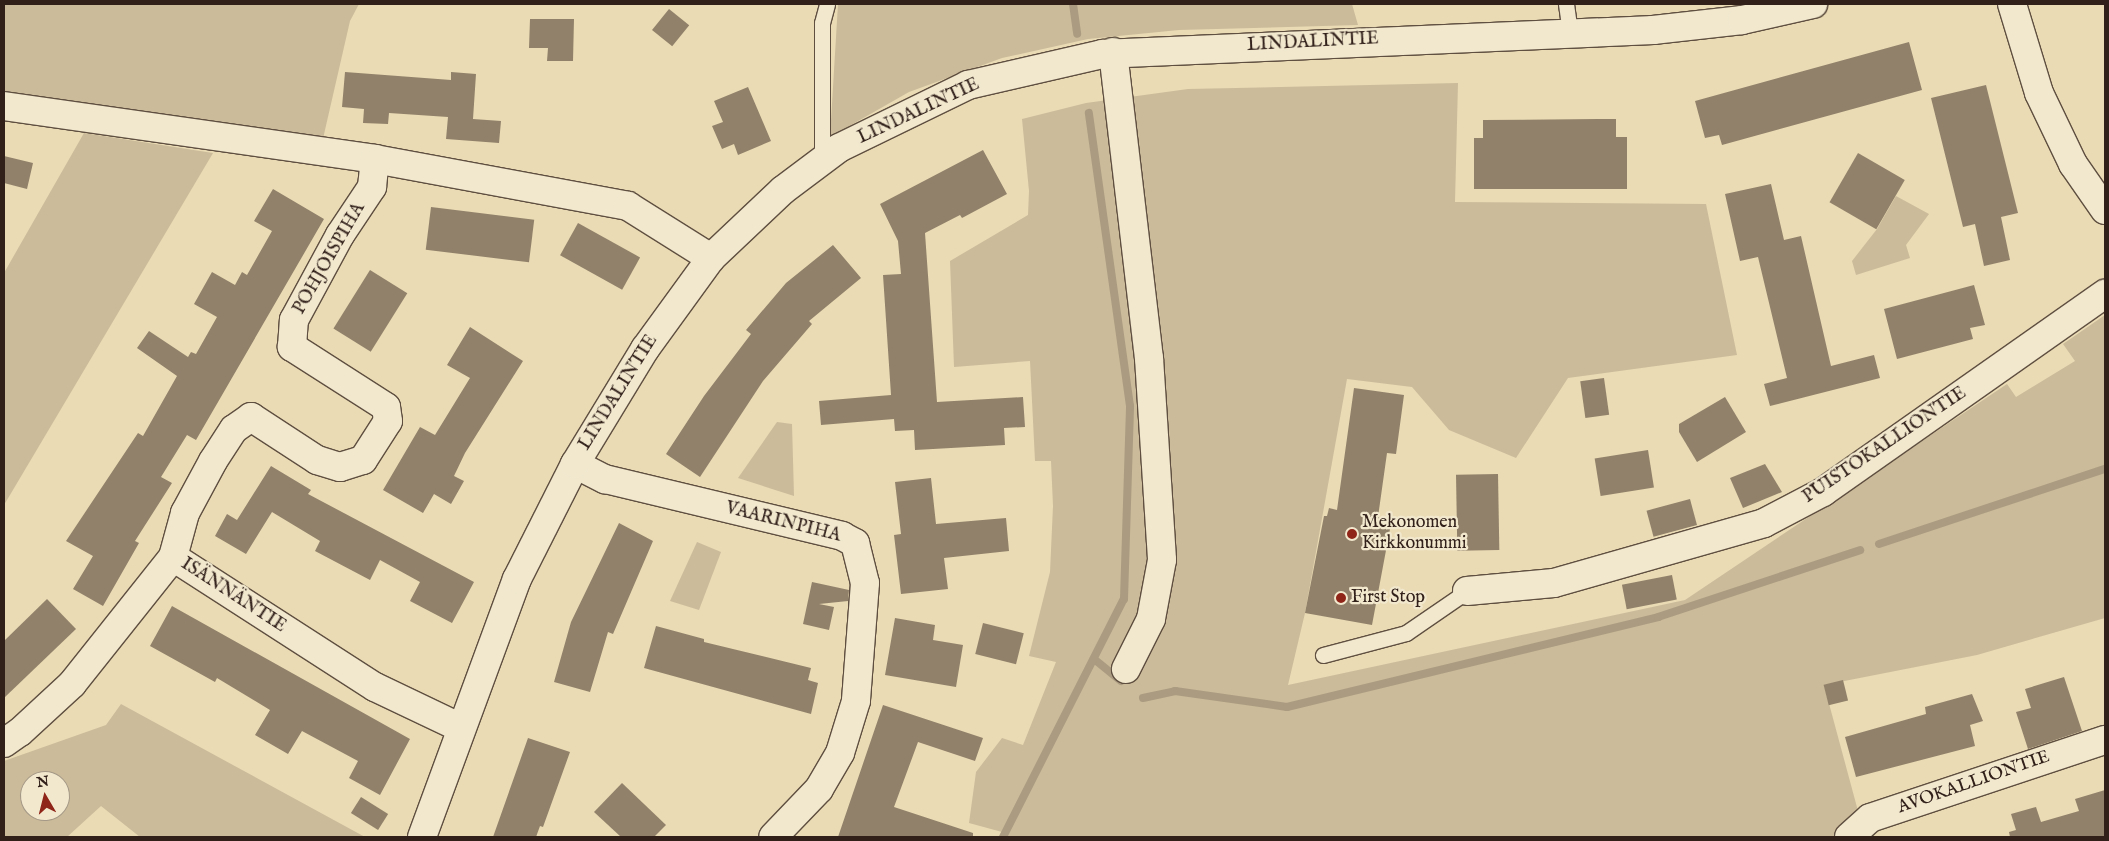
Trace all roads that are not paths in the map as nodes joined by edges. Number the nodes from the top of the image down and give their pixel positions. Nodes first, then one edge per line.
1 (827, 4) edge
2 (1566, 4) edge
3 (2012, 4) edge
4 (1800, 5) edge
5 (1570, 32) junction
6 (1113, 52) junction
7 (4, 106) edge
8 (375, 159) junction
9 (822, 162) junction
10 (2105, 210) edge
11 (711, 258) junction
12 (2105, 294) edge
13 (574, 464) junction
14 (173, 557) junction
15 (1467, 591) joint
16 (1323, 655) dead end
17 (1126, 669) dead end
18 (461, 728) junction
19 (2105, 740) edge
20 (4, 743) edge
21 (422, 837) edge
22 (773, 837) edge
23 (1849, 837) edge

1 - 9 lane
2 - 5 lane
3 - 10 street
4 - 5 street, LINDALINTIE
5 - 6 street, LINDALINTIE
6 - 9 street, LINDALINTIE
6 - 17 street
7 - 8 street
8 - 11 street
8 - 14 street, POHJOISPIHA
9 - 11 street, LINDALINTIE
11 - 13 street, LINDALINTIE
12 - 15 street, PUISTOKALLIONTIE
13 - 18 street, LINDALINTIE
13 - 22 street, VAARINPIHA
14 - 18 street, ISÄNNÄNTIE
14 - 20 street, ISÄNNÄNTIE
15 - 16 lane
18 - 21 street, LINDALINTIE
19 - 23 street, AVOKALLIONTIE

